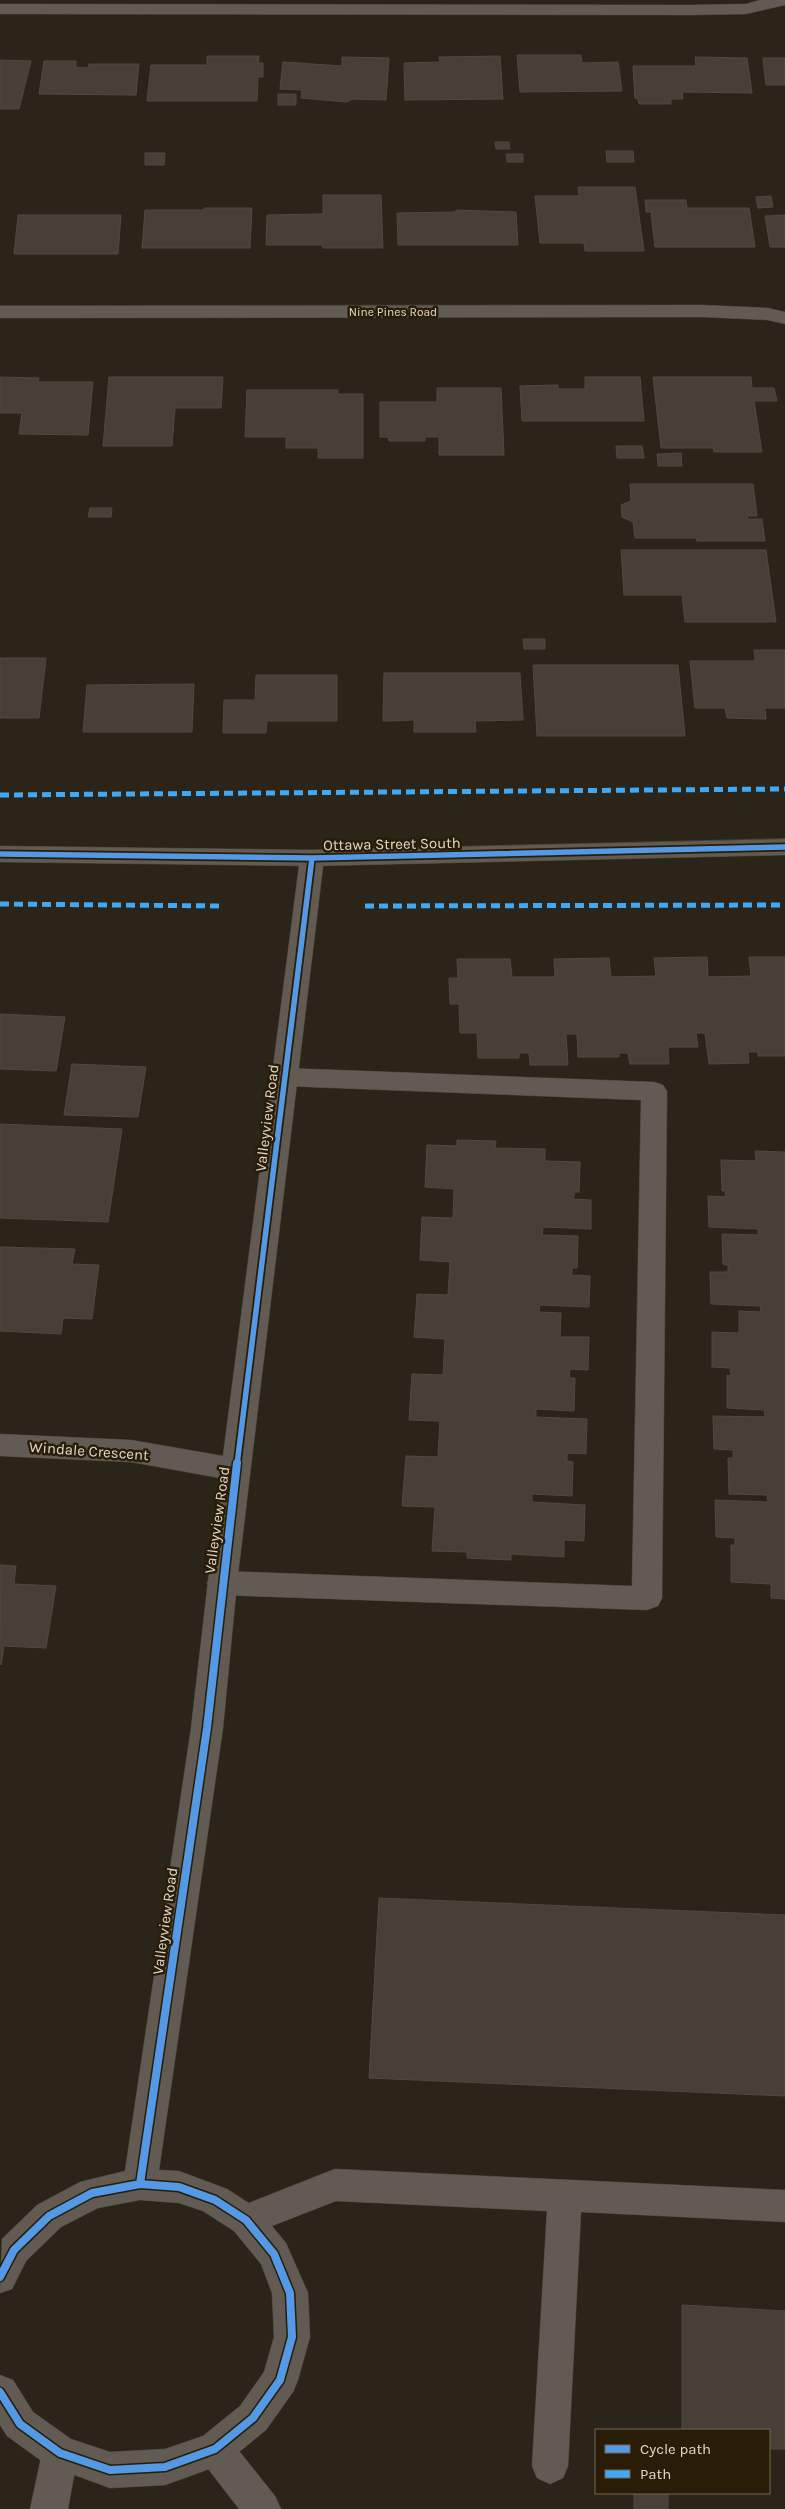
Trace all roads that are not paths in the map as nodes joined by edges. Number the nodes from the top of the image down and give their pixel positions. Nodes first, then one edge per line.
1 (779, 1) edge
2 (0, 9) edge
3 (0, 312) edge
4 (785, 318) edge
5 (785, 847) edge
6 (0, 854) edge
7 (312, 858) junction
8 (284, 1078) junction
9 (0, 1445) edge
10 (237, 1470) junction
11 (222, 1583) junction
12 (140, 2184) junction
13 (564, 2195) junction
14 (785, 2206) edge
15 (246, 2220) junction
16 (0, 2277) edge
17 (0, 2392) edge
18 (215, 2448) junction
19 (60, 2453) junction
20 (550, 2466) dead end
21 (49, 2509) edge
22 (262, 2509) edge

1 - 2 street
3 - 4 street, Nine Pines Road
5 - 7 main road, Ottawa Street South
6 - 7 main road, Ottawa Street South
7 - 8 street, Valleyview Road
8 - 10 street, Valleyview Road
8 - 11 street
9 - 10 street, Windale Crescent
10 - 11 street, Valleyview Road
11 - 12 street, Valleyview Road
12 - 15 street
12 - 16 street
13 - 14 street
13 - 15 street
13 - 20 street
15 - 18 street
17 - 19 street
18 - 19 street
18 - 22 street
19 - 21 street

